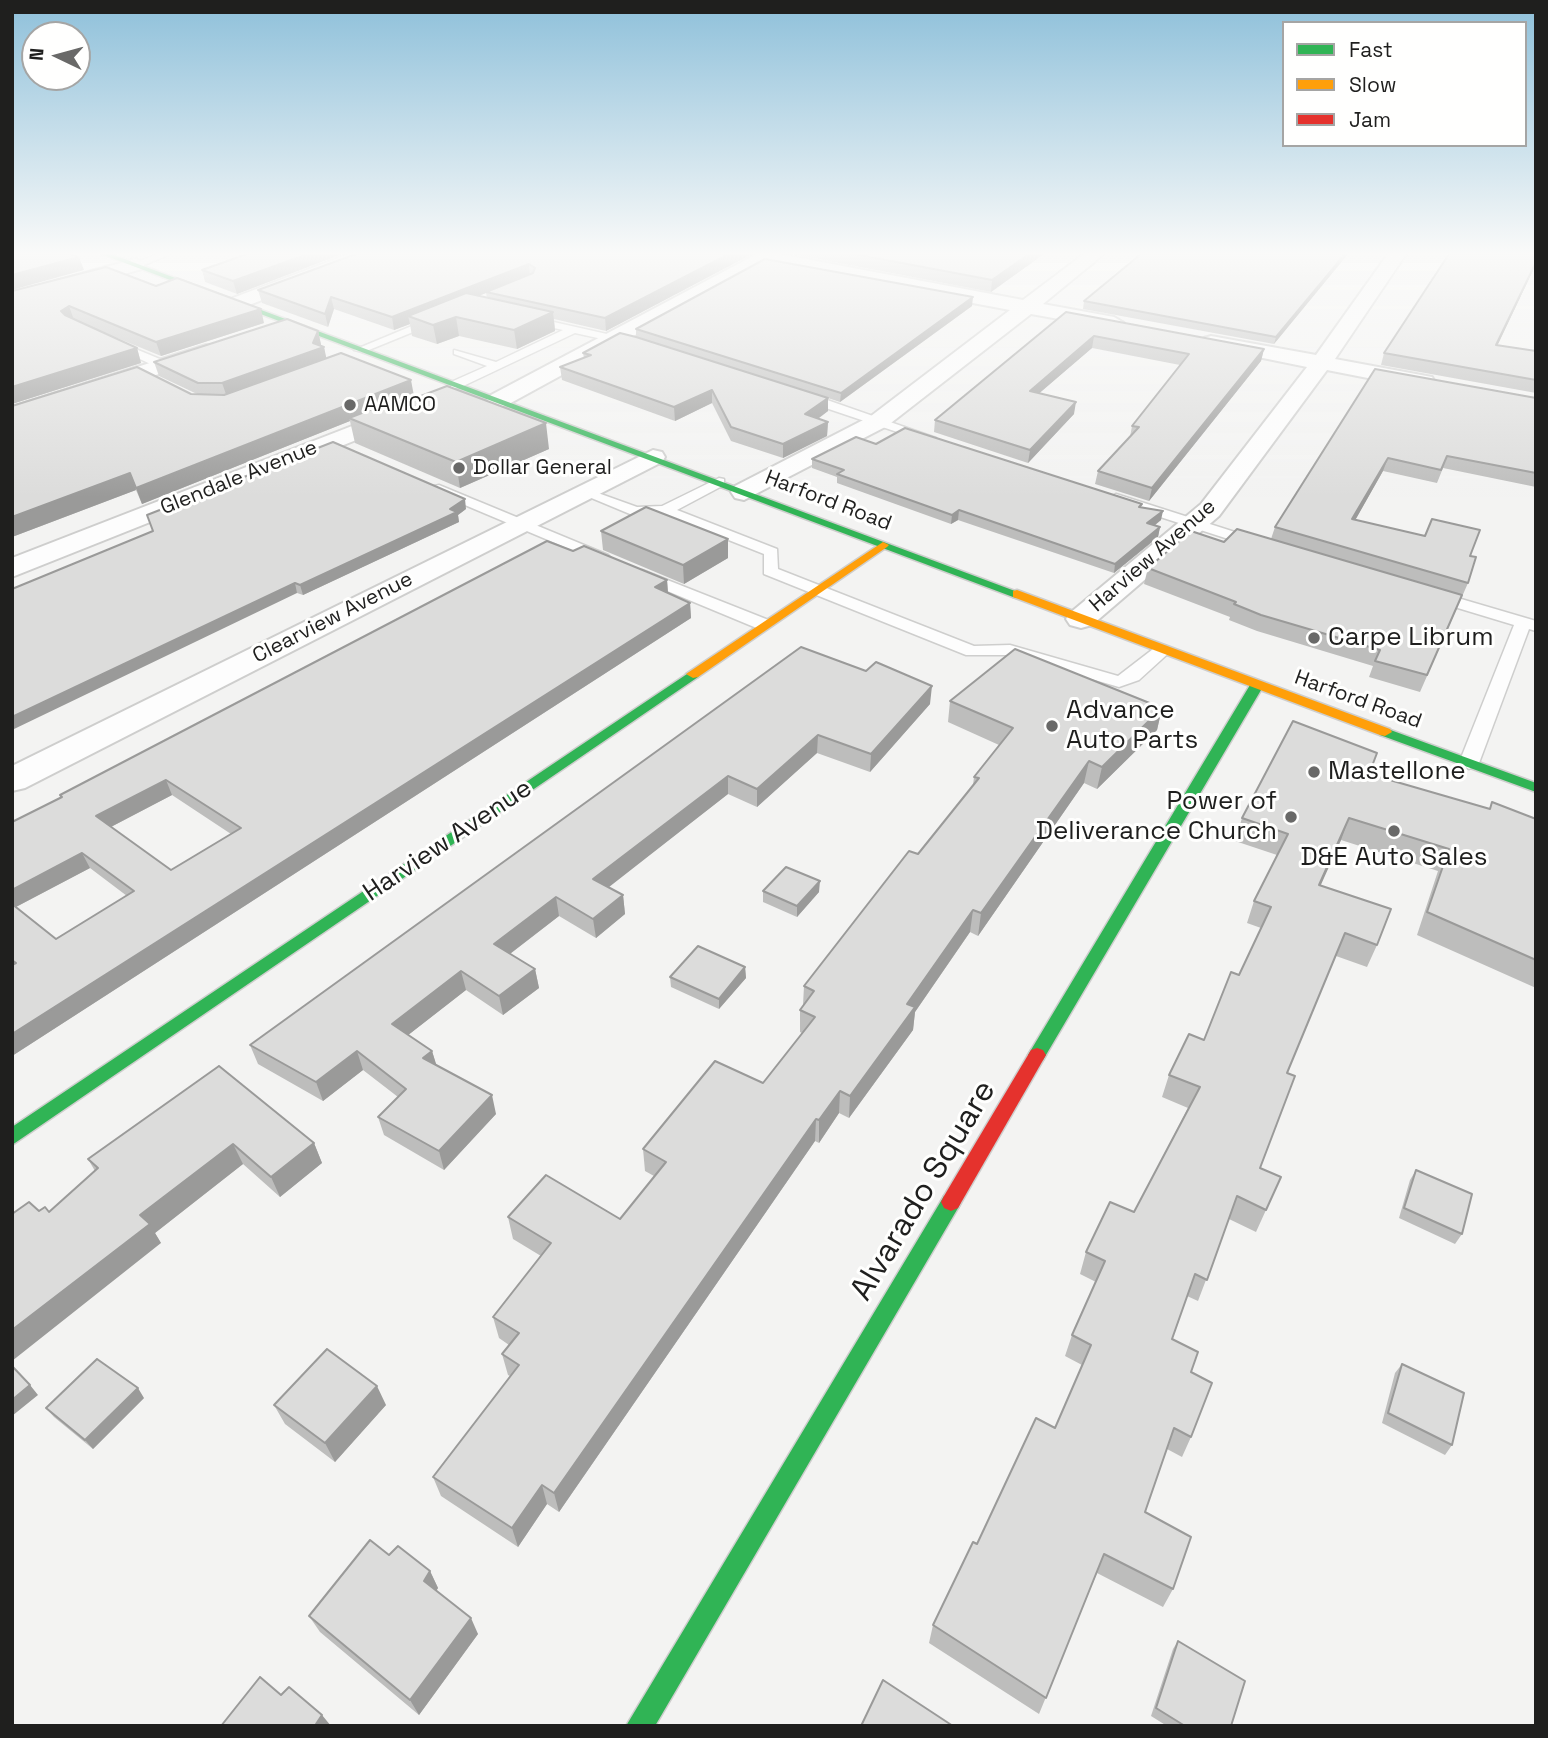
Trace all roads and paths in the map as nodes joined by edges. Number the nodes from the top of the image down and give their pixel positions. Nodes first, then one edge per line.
1 (319, 335) edge
2 (402, 335) edge
3 (562, 335) edge
4 (600, 335) edge
5 (617, 335) edge
6 (991, 335) edge
7 (1340, 335) edge
8 (100, 337) edge
9 (1188, 337) edge
10 (612, 338) junction
11 (641, 344) edge
12 (226, 345) edge
13 (364, 352) junction
14 (458, 352) dead end
15 (345, 362) edge
16 (1321, 363) junction
17 (497, 366) junction
18 (151, 373) junction
19 (1442, 385) edge
20 (460, 387) junction
21 (783, 389) edge
22 (499, 400) junction
23 (12, 415) edge
24 (878, 421) junction
25 (331, 442) junction
26 (944, 443) edge
27 (356, 453) edge
28 (653, 457) junction
29 (419, 480) edge
30 (719, 482) junction
31 (584, 492) junction
32 (744, 492) junction
33 (1103, 494) edge
34 (665, 510) junction
35 (1196, 523) junction
36 (520, 524) junction
37 (883, 545) junction
38 (1271, 548) edge
39 (12, 568) edge
40 (816, 590) junction
41 (1417, 592) edge
42 (1081, 619) junction
43 (1530, 624) edge
44 (765, 625) junction
45 (1163, 650) junction
46 (1257, 685) junction
47 (1469, 763) junction
48 (12, 780) edge
49 (1536, 788) edge
50 (12, 1138) edge
51 (640, 1726) edge

1 - 13 main road, Harford Road
2 - 13 lane
3 - 17 lane
4 - 10 lane
5 - 10 street
6 - 24 street
7 - 16 street, Harview Avenue
8 - 18 lane
9 - 16 street
10 - 11 lane
10 - 22 street
12 - 18 street
13 - 15 lane
13 - 20 main road, Harford Road
14 - 17 lane
16 - 19 street
16 - 35 street, Harview Avenue
17 - 20 lane
18 - 23 street
20 - 22 main road, Harford Road
20 - 25 street, Glendale Avenue
21 - 24 lane
22 - 28 main road, Harford Road
24 - 26 lane
24 - 32 street
25 - 27 lane
25 - 39 street, Glendale Avenue
28 - 30 main road, Harford Road
28 - 31 street, Clearview Avenue
29 - 36 lane
30 - 32 main road, Harford Road
30 - 34 lane
31 - 34 lane
31 - 36 street, Clearview Avenue
32 - 37 main road, Harford Road
33 - 35 lane
34 - 40 lane
35 - 38 lane
35 - 42 street, Harview Avenue
36 - 44 lane
36 - 48 street, Clearview Avenue
37 - 40 main road, Harview Avenue
37 - 42 main road, Harford Road
40 - 44 main road, Harview Avenue
40 - 45 lane
41 - 43 lane
42 - 45 main road, Harford Road
43 - 47 lane
44 - 50 main road, Harview Avenue
45 - 46 main road, Harford Road
46 - 47 main road, Harford Road
46 - 51 main road, Alvarado Square
47 - 49 main road, Harford Road

